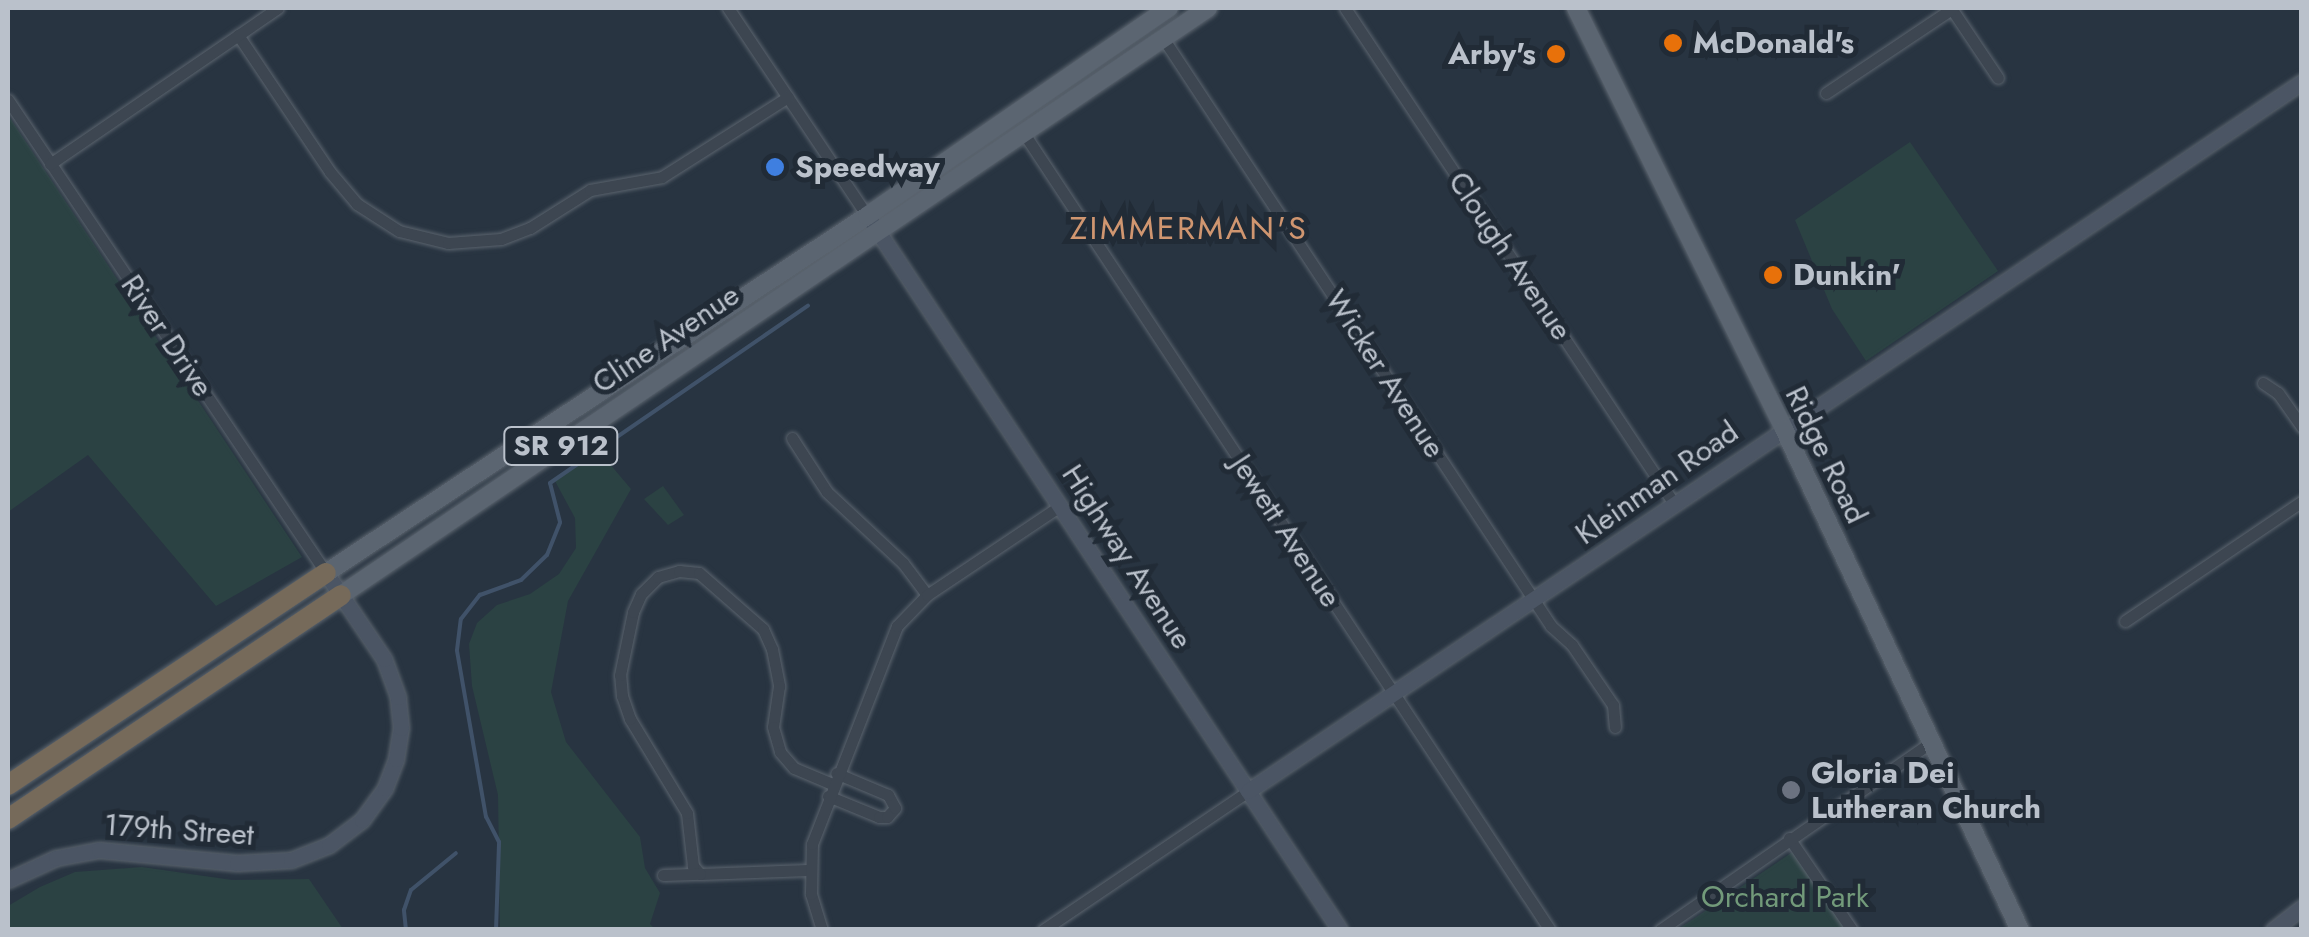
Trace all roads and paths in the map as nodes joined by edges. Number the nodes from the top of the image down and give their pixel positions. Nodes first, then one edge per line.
1 (278, 8) edge
2 (728, 8) edge
3 (1169, 8) edge
4 (1208, 8) edge
5 (1346, 8) edge
6 (1576, 8) edge
7 (1952, 8) edge
8 (1151, 20) junction
9 (238, 35) junction
10 (1163, 38) junction
11 (1998, 78) dead end
12 (2302, 82) edge
13 (1826, 93) dead end
14 (788, 96) junction
15 (8, 100) edge
16 (1023, 132) junction
17 (50, 164) junction
18 (873, 224) junction
19 (2263, 383) dead end
20 (2302, 426) edge
21 (1784, 429) junction
22 (792, 438) dead end
23 (2302, 502) edge
24 (1675, 505) junction
25 (1060, 506) junction
26 (326, 572) junction
27 (341, 595) junction
28 (927, 595) junction
29 (1534, 600) junction
30 (2125, 621) dead end
31 (1394, 694) junction
32 (1615, 727) dead end
33 (1932, 742) junction
34 (8, 784) edge
35 (832, 784) junction
36 (1248, 791) junction
37 (8, 819) edge
38 (1789, 838) junction
39 (808, 870) junction
40 (700, 874) junction
41 (663, 875) dead end
42 (8, 880) edge
43 (2302, 907) edge
44 (822, 930) edge
45 (1043, 930) edge
46 (1340, 930) edge
47 (1550, 930) edge
48 (1660, 930) edge
49 (1852, 930) edge
50 (2020, 930) edge
51 (2273, 930) edge

1 - 9 street
2 - 14 street
3 - 8 main road, Cline Avenue / SR 912
4 - 10 main road, Cline Avenue / SR 912
5 - 24 street, Clough Avenue
6 - 21 main road, Ridge Road
7 - 11 street
7 - 13 street
8 - 10 street, Wicker Avenue
8 - 18 main road, Cline Avenue / SR 912
9 - 14 street
9 - 17 street
10 - 16 main road, Cline Avenue / SR 912
10 - 29 street, Wicker Avenue
12 - 21 street, Kleinman Road
14 - 18 street
15 - 17 street, River Drive
16 - 18 main road, Cline Avenue / SR 912
16 - 31 street, Jewett Avenue
17 - 26 street, River Drive
18 - 25 street, Highway Avenue
18 - 26 main road, Cline Avenue / SR 912
18 - 27 main road, Cline Avenue / SR 912
19 - 20 street
21 - 24 street, Kleinman Road
21 - 33 main road, Ridge Road
22 - 28 street
23 - 30 street
24 - 29 street, Kleinman Road
25 - 28 street
25 - 36 street, Highway Avenue
26 - 27 street, 179th Street
26 - 34 highway, Cline Avenue / SR 912
27 - 37 highway, Cline Avenue / SR 912
27 - 42 street, 179th Street
28 - 35 street
29 - 31 street, Kleinman Road
29 - 32 street, Wicker Avenue
31 - 36 street, Kleinman Road
31 - 47 street, Jewett Avenue
33 - 38 street
33 - 50 main road, Ridge Road
35 - 35 street
35 - 39 street
35 - 40 street
36 - 45 street, Kleinman Road
36 - 46 street, Highway Avenue
38 - 48 street
38 - 49 street
39 - 40 street
39 - 44 street
40 - 41 street
43 - 51 street

